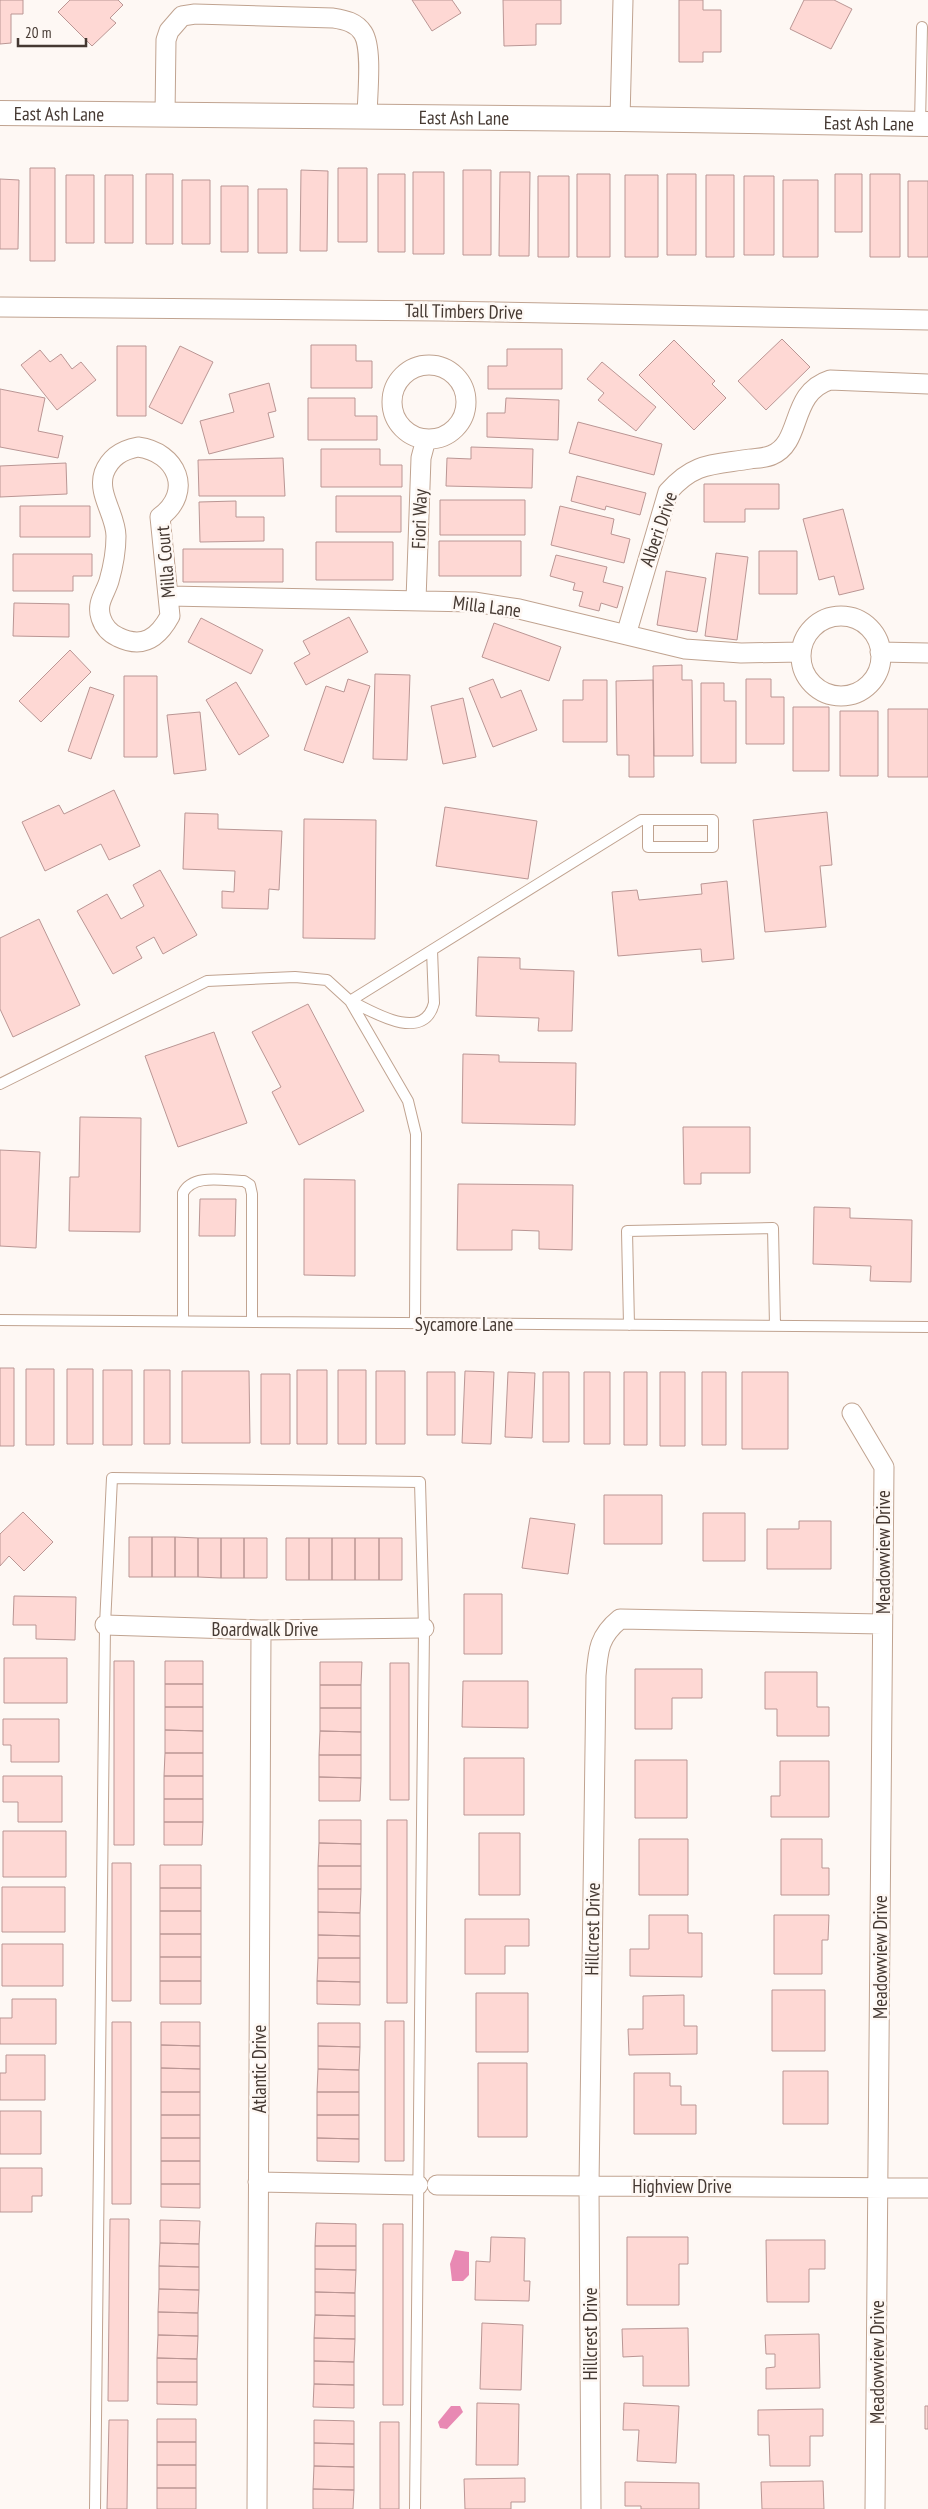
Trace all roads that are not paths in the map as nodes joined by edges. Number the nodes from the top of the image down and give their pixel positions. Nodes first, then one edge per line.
1 (623, 0) edge
2 (922, 27) dead end
3 (0, 113) edge
4 (165, 115) junction
5 (367, 118) junction
6 (620, 119) junction
7 (924, 124) edge
8 (0, 307) edge
9 (928, 320) edge
10 (928, 384) edge
11 (426, 439) dead end
12 (169, 596) junction
13 (416, 600) junction
14 (626, 635) junction
15 (801, 652) junction
16 (880, 652) junction
17 (928, 653) edge
18 (648, 820) junction
19 (432, 950) junction
20 (350, 1001) junction
21 (0, 1084) edge
22 (0, 1320) edge
23 (183, 1321) junction
24 (252, 1322) junction
25 (415, 1323) junction
26 (629, 1325) junction
27 (775, 1326) junction
28 (928, 1327) edge
29 (852, 1413) dead end
30 (882, 1624) junction
31 (105, 1625) junction
32 (424, 1628) junction
33 (261, 1630) junction
34 (258, 2182) junction
35 (428, 2185) junction
36 (589, 2186) junction
37 (878, 2188) junction
38 (928, 2188) edge
39 (95, 2509) edge
40 (257, 2509) edge
41 (415, 2509) edge
42 (591, 2509) edge
43 (876, 2509) edge

1 - 6 street
2 - 7 lane
3 - 4 street, East Ash Lane
4 - 5 street, East Ash Lane
4 - 5 street
5 - 6 street, East Ash Lane
6 - 7 street, East Ash Lane
8 - 9 street, Tall Timbers Drive
10 - 14 street, Alberi Drive
11 - 13 street, Fiori Way
12 - 12 street, Milla Court
12 - 13 street, Milla Lane
13 - 14 street, Milla Lane
14 - 15 street, Milla Lane
15 - 16 street
15 - 16 street
16 - 17 street
18 - 18 lane
18 - 19 lane
19 - 20 lane
19 - 20 lane
20 - 21 lane
20 - 25 lane
22 - 23 lane, Sycamore Lane
23 - 24 lane, Sycamore Lane
23 - 24 lane
24 - 25 lane, Sycamore Lane
25 - 26 lane, Sycamore Lane
26 - 27 lane, Sycamore Lane
26 - 27 lane
27 - 28 lane, Sycamore Lane
29 - 30 street, Meadowview Drive
30 - 36 street, Hillcrest Drive
30 - 37 street, Meadowview Drive
31 - 32 lane
31 - 33 street, Boardwalk Drive
31 - 39 lane
32 - 33 street, Boardwalk Drive
32 - 35 lane
33 - 34 street, Atlantic Drive
34 - 35 street, Highview Drive
34 - 40 street, Atlantic Drive
35 - 36 street, Highview Drive
35 - 41 lane
36 - 37 street, Highview Drive
36 - 42 street, Hillcrest Drive
37 - 38 street, Highview Drive
37 - 43 street, Meadowview Drive

